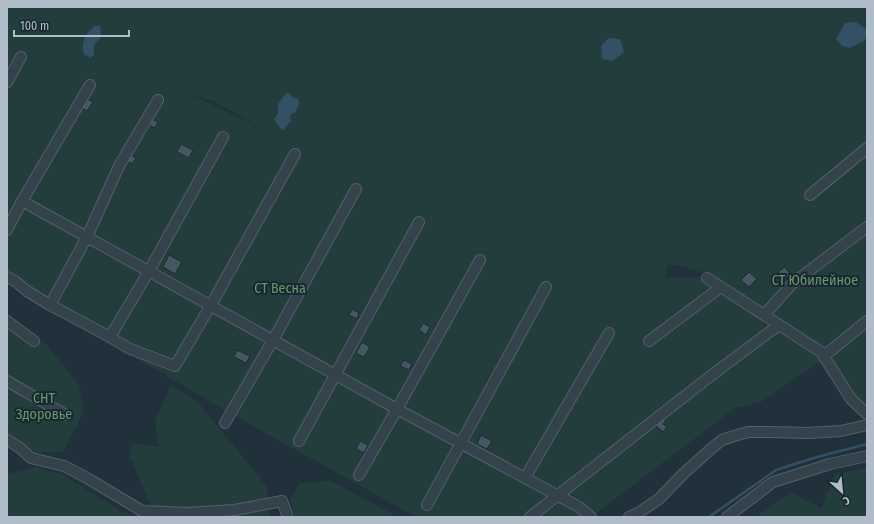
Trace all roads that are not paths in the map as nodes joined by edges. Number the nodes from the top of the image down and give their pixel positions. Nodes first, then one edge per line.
1 (21, 57) dead end
2 (7, 82) edge
3 (90, 85) dead end
4 (158, 100) dead end
5 (223, 137) dead end
6 (867, 148) edge
7 (295, 154) dead end
8 (356, 188) dead end
9 (810, 194) dead end
10 (22, 202) junction
11 (419, 222) dead end
12 (867, 227) edge
13 (7, 230) edge
14 (87, 237) junction
15 (480, 260) dead end
16 (149, 271) junction
17 (7, 277) edge
18 (708, 278) dead end
19 (546, 287) dead end
20 (721, 287) junction
21 (50, 305) junction
22 (211, 305) junction
23 (764, 315) junction
24 (7, 321) edge
25 (867, 321) edge
26 (779, 325) junction
27 (609, 333) dead end
28 (110, 337) junction
29 (273, 340) junction
30 (34, 341) dead end
31 (649, 341) dead end
32 (824, 356) junction
33 (335, 374) junction
34 (7, 381) edge
35 (397, 409) junction
36 (867, 414) edge
37 (66, 415) dead end
38 (225, 423) dead end
39 (867, 425) edge
40 (7, 440) edge
41 (299, 442) dead end
42 (460, 443) junction
43 (867, 456) edge
44 (359, 475) dead end
45 (525, 478) junction
46 (557, 495) junction
47 (427, 505) dead end
48 (288, 517) edge
49 (530, 517) edge
50 (591, 517) edge
51 (629, 517) edge
52 (727, 517) edge

1 - 2 street
3 - 10 street
4 - 14 street
5 - 16 street
6 - 9 street
7 - 22 street
8 - 29 street
10 - 13 street
10 - 14 street
11 - 33 street
12 - 23 street
14 - 16 street
14 - 21 street
15 - 35 street
16 - 22 street
16 - 28 street
17 - 21 street
18 - 20 street
19 - 42 street
20 - 23 street
20 - 31 street
21 - 28 street
22 - 28 street
22 - 29 street
23 - 26 street
24 - 30 street
25 - 32 street
26 - 32 street
26 - 46 street
27 - 45 street
29 - 33 street
29 - 38 street
32 - 36 street
33 - 35 street
33 - 41 street
34 - 37 street
35 - 42 street
35 - 44 street
39 - 51 street
40 - 48 street
42 - 45 street
42 - 47 street
43 - 52 street
45 - 46 street
46 - 49 street
46 - 50 street

